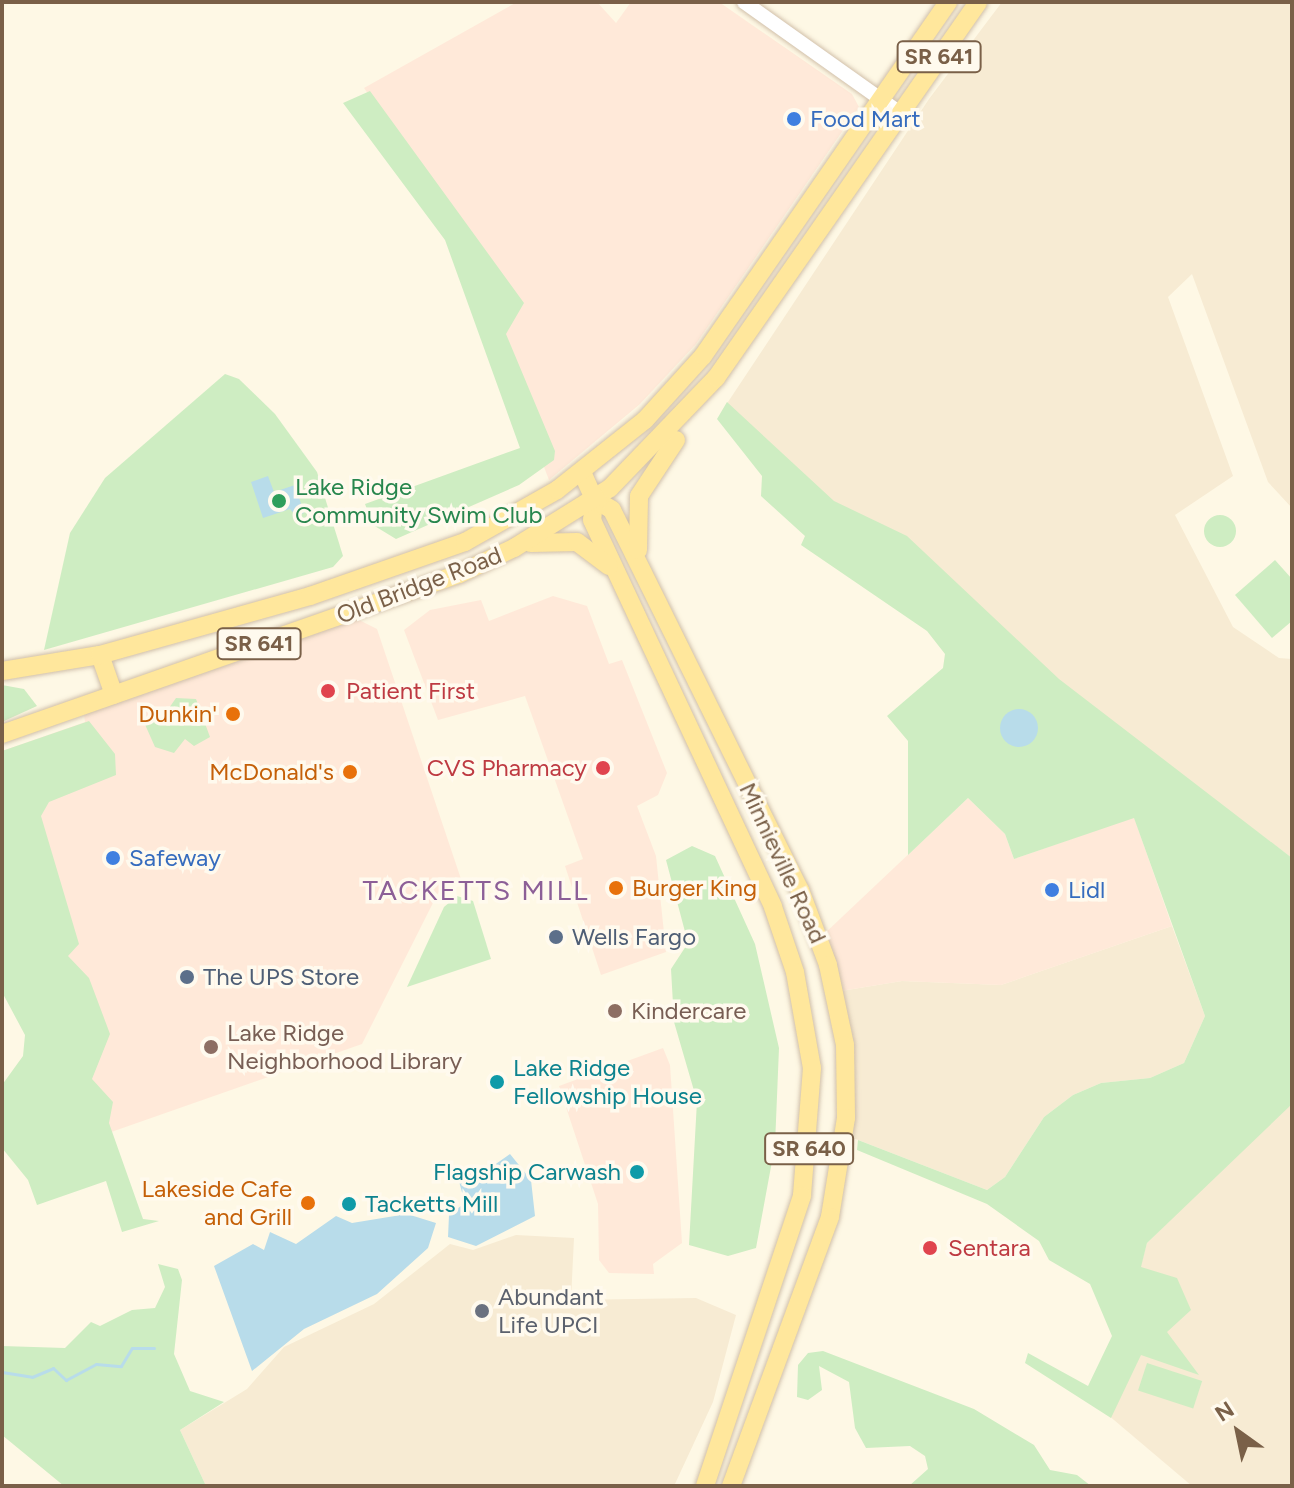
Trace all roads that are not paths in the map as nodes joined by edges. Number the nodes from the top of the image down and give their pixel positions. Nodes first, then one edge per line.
1 (744, 2) edge
2 (948, 2) edge
3 (978, 2) edge
4 (880, 99) junction
5 (900, 113) junction
6 (700, 398) junction
7 (582, 472) junction
8 (594, 499) junction
9 (514, 548) junction
10 (642, 568) junction
11 (619, 576) junction
12 (100, 655) junction
13 (2, 671) edge
14 (114, 695) junction
15 (2, 734) edge
16 (705, 1486) edge
17 (731, 1486) edge

1 - 4 street
2 - 4 main road, Old Bridge Road / SR 641
3 - 5 main road, Old Bridge Road / SR 641
4 - 5 street
4 - 7 main road, Old Bridge Road / SR 641
5 - 6 main road, Old Bridge Road / SR 641
6 - 8 main road, Old Bridge Road / SR 641
6 - 10 main road
7 - 8 main road, Minnieville Road / SR 640
7 - 12 main road, Old Bridge Road / SR 641
8 - 9 main road, Old Bridge Road / SR 641
8 - 10 main road, Minnieville Road / SR 640
8 - 11 main road, Minnieville Road / SR 640
9 - 11 main road
9 - 14 main road, Old Bridge Road / SR 641
10 - 17 main road, Minnieville Road / SR 640
11 - 16 main road, Minnieville Road / SR 640
12 - 13 main road, Old Bridge Road / SR 641
12 - 14 main road
14 - 15 main road, Old Bridge Road / SR 641

